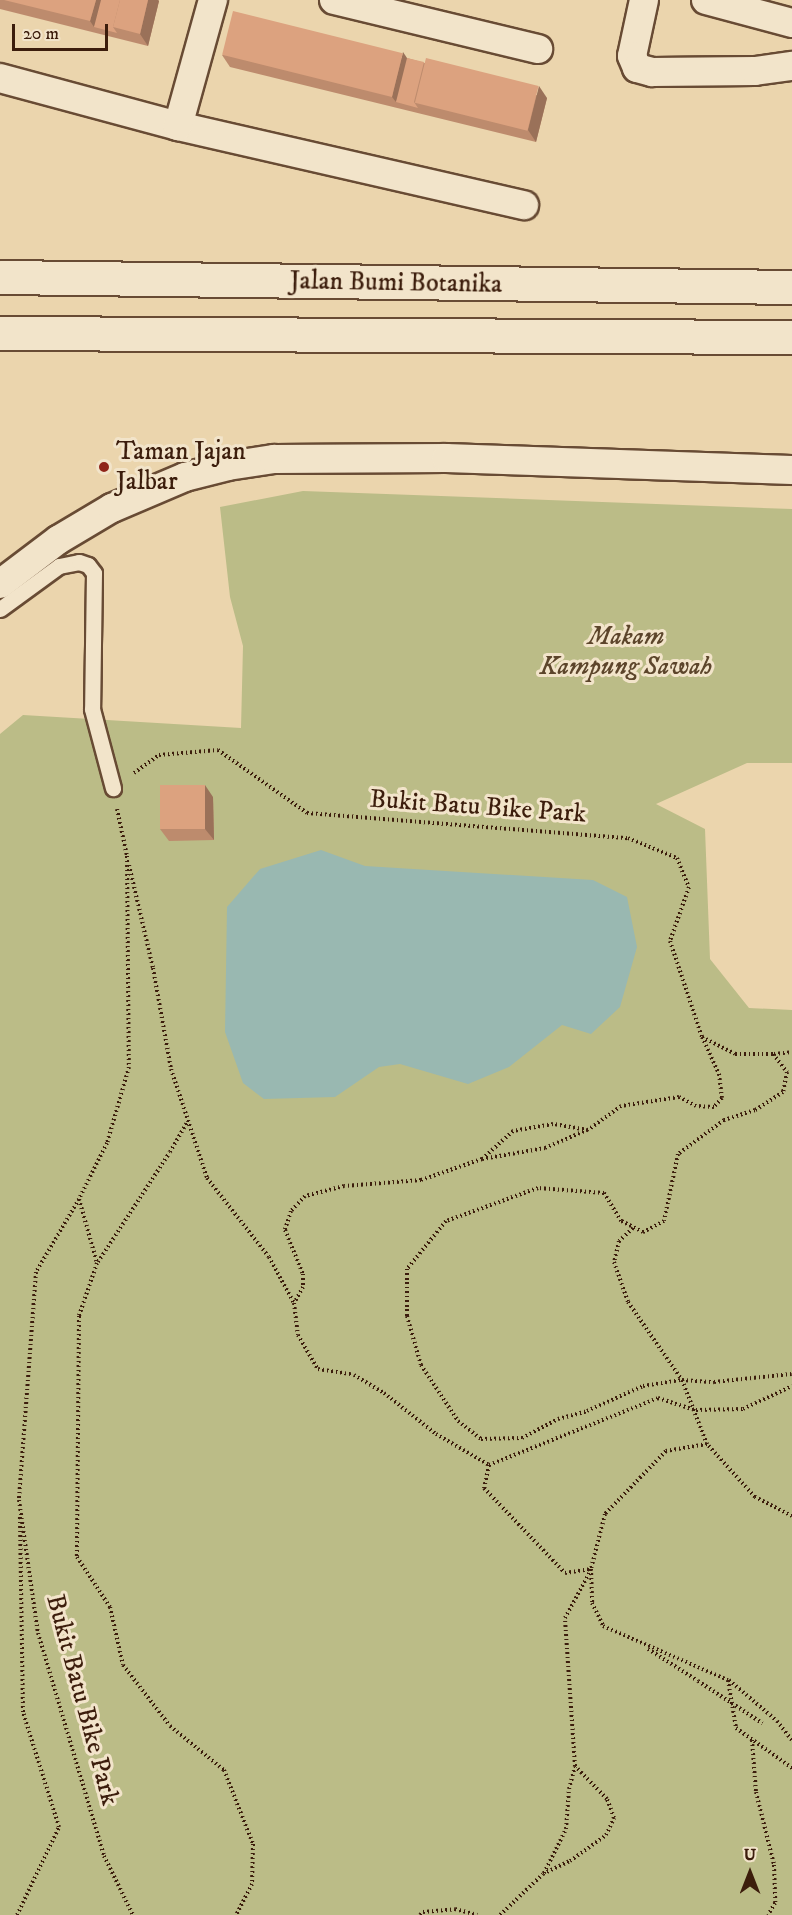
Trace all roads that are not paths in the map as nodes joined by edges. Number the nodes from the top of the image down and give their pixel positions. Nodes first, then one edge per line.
1 (213, 0) edge
2 (334, 0) edge
3 (644, 0) edge
4 (706, 0) edge
5 (792, 23) edge
6 (538, 49) dead end
7 (792, 66) edge
8 (0, 78) edge
9 (178, 126) junction
10 (524, 205) dead end
11 (0, 277) edge
12 (792, 287) edge
13 (0, 333) edge
14 (792, 337) edge
15 (792, 470) edge
16 (0, 584) edge
17 (0, 609) edge
18 (113, 788) road end

1 - 9 street
2 - 6 street
3 - 7 street
4 - 5 street
8 - 9 street
9 - 10 street
11 - 12 main road, Jalan Bumi Botanika
13 - 14 main road, Jalan Bumi Botanika
15 - 16 street
17 - 18 lane

